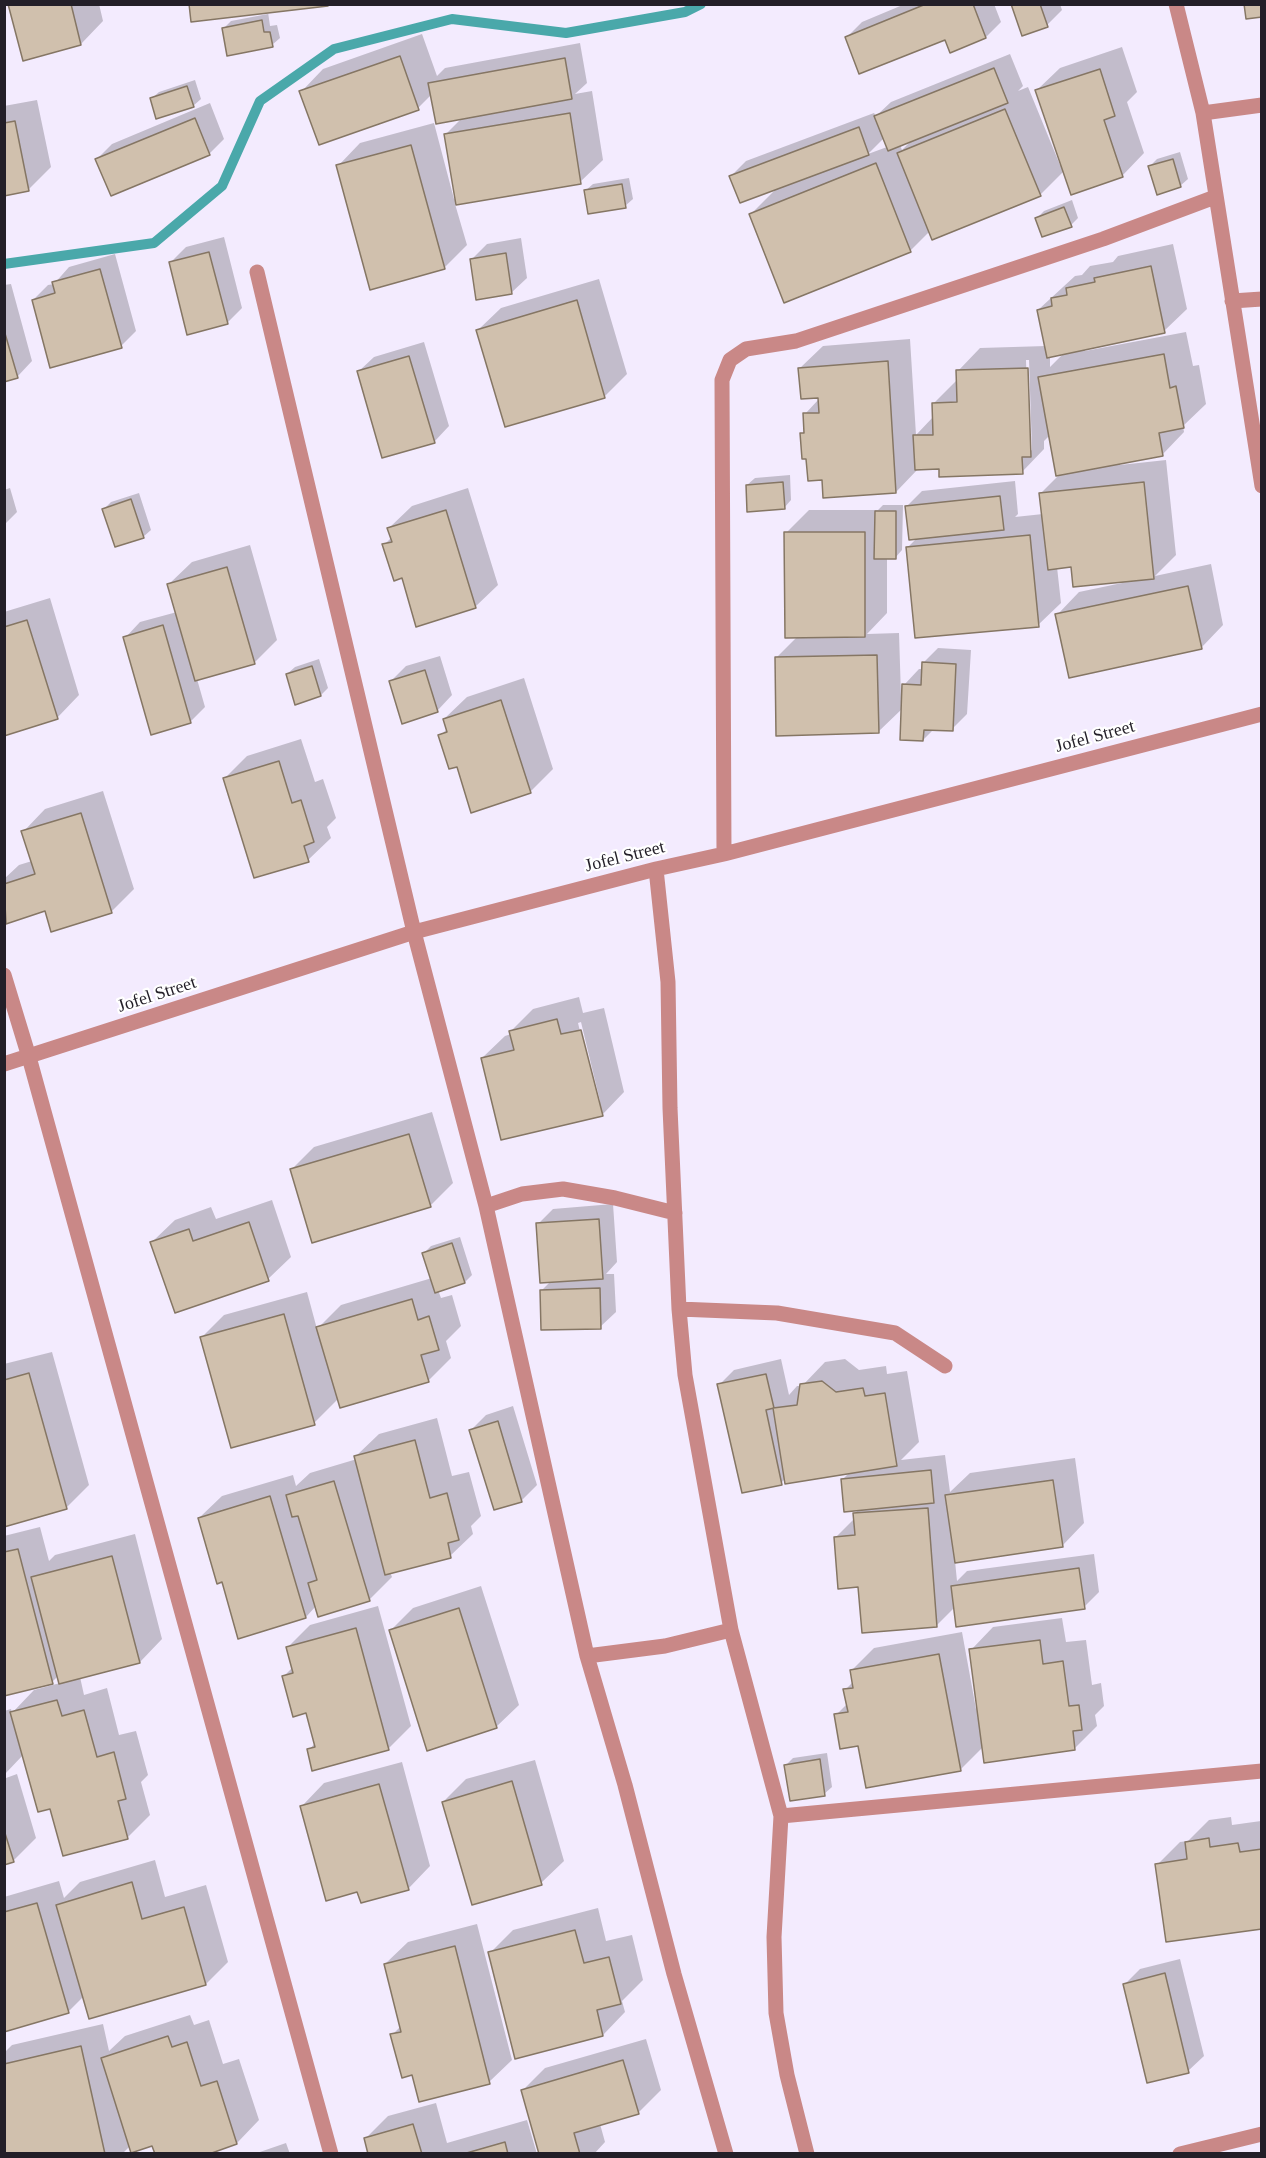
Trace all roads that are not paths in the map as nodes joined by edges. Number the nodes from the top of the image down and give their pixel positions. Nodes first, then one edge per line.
1 (1176, 4) edge
2 (1262, 105) edge
3 (1203, 113) junction
4 (1215, 197) junction
5 (257, 272) dead end
6 (1262, 299) edge
7 (1232, 301) junction
8 (1262, 486) edge
9 (1262, 714) edge
10 (724, 854) junction
11 (656, 869) junction
12 (414, 932) junction
13 (4, 975) edge
14 (29, 1057) junction
15 (4, 1064) edge
16 (486, 1206) junction
17 (675, 1213) junction
18 (680, 1309) junction
19 (945, 1366) dead end
20 (731, 1630) junction
21 (587, 1656) junction
22 (1262, 1772) edge
23 (782, 1816) junction
24 (1262, 2134) edge
25 (331, 2154) edge
26 (726, 2154) edge
27 (807, 2154) edge
28 (1180, 2154) edge

1 - 3 street
2 - 3 street
3 - 4 street
4 - 7 street
4 - 10 street
5 - 12 street
6 - 7 street
7 - 8 street
9 - 10 street, Jofel Street
10 - 11 street, Jofel Street
11 - 12 street, Jofel Street
11 - 17 street
12 - 14 street, Jofel Street
12 - 16 street
13 - 14 street
14 - 15 street, Jofel Street
14 - 25 street
16 - 17 street
16 - 21 street
17 - 18 street
18 - 19 street
18 - 20 street
20 - 21 street
20 - 23 street
21 - 26 street
22 - 23 street
23 - 27 street
24 - 28 street

